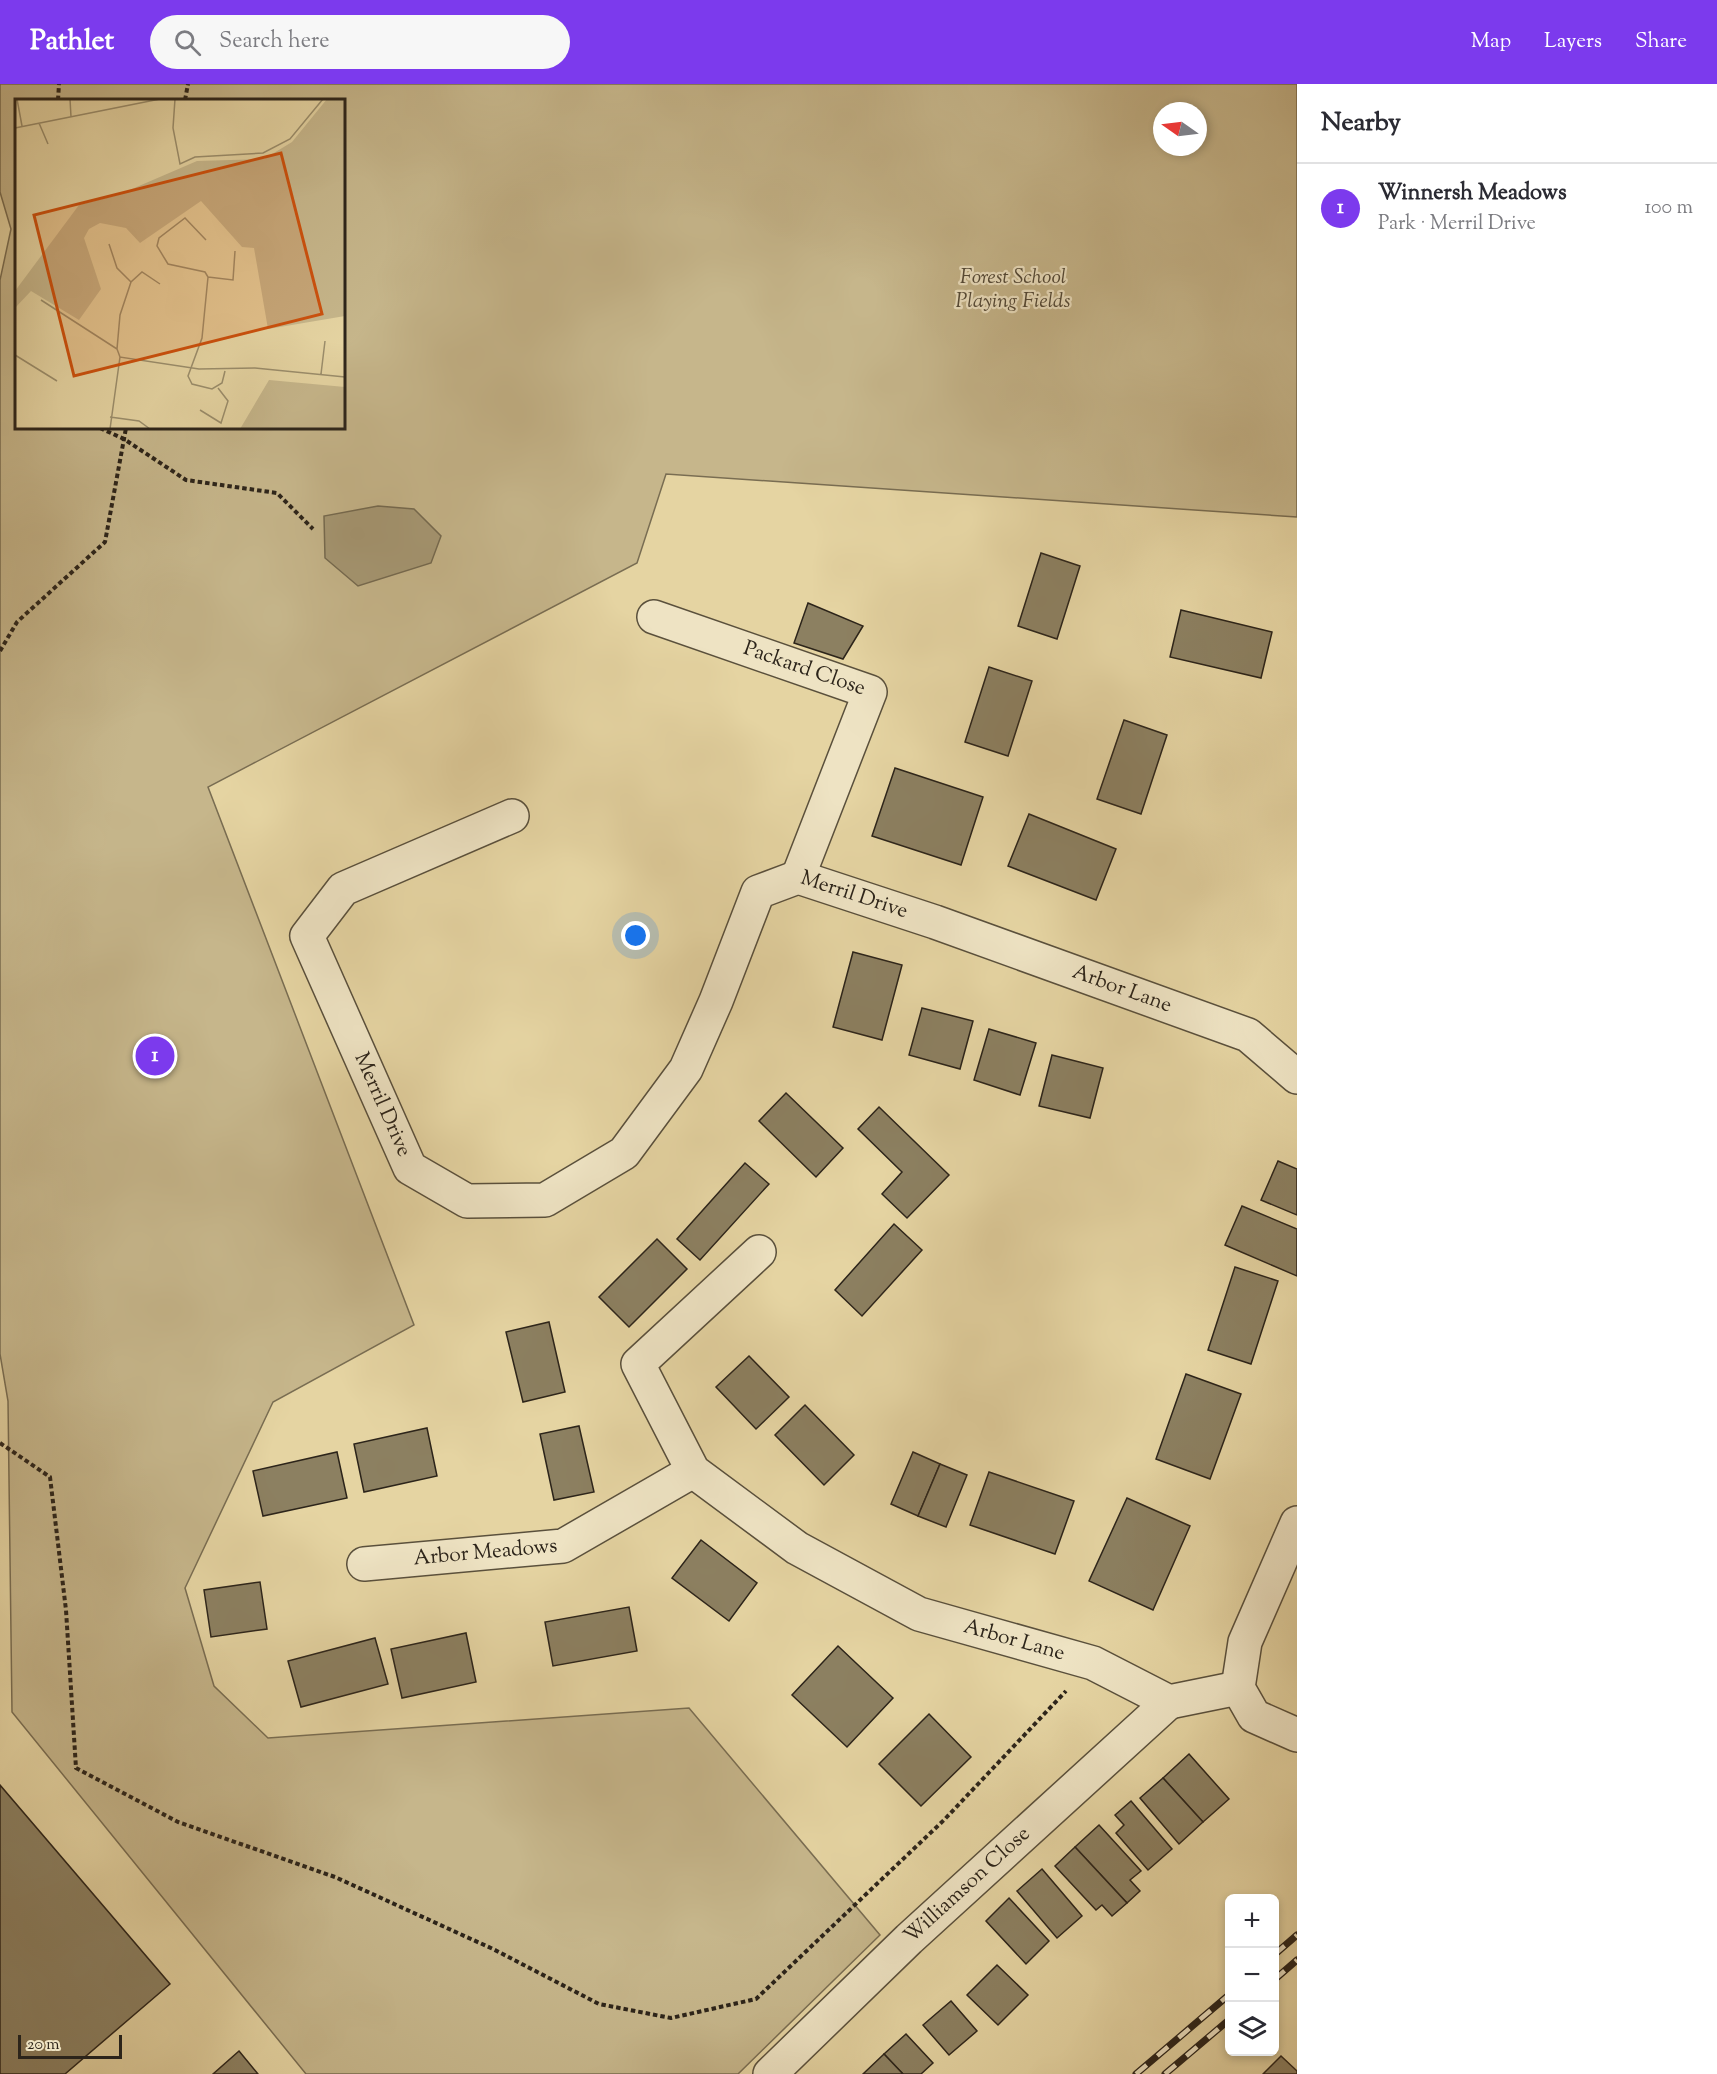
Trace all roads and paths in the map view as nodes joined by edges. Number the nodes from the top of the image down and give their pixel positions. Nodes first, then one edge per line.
1 (188, 84) edge
2 (185, 99) edge
3 (102, 429) edge
4 (126, 429) edge
5 (124, 439) junction
6 (313, 529) dead end
7 (654, 617) dead end
8 (0, 651) edge
9 (513, 816) dead end
10 (798, 877) junction
11 (935, 922) joint
12 (1297, 1077) edge
13 (759, 1252) dead end
14 (0, 1443) edge
15 (693, 1471) junction
16 (1297, 1523) edge
17 (364, 1564) dead end
18 (1093, 1663) junction
19 (1238, 1688) junction
20 (1169, 1702) junction
21 (1297, 1735) edge
22 (770, 2074) edge

1 - 2 path
3 - 5 path
4 - 5 path
5 - 6 path
5 - 8 path
7 - 10 street, Packard Close
9 - 10 street, Merril Drive
10 - 11 street, Merril Drive
11 - 12 street, Arbor Lane
13 - 15 street
14 - 18 path
15 - 17 street, Arbor Meadows
15 - 18 street, Arbor Lane
16 - 19 street
18 - 20 street, Arbor Lane
19 - 20 street
19 - 21 street
20 - 22 street, Williamson Close

